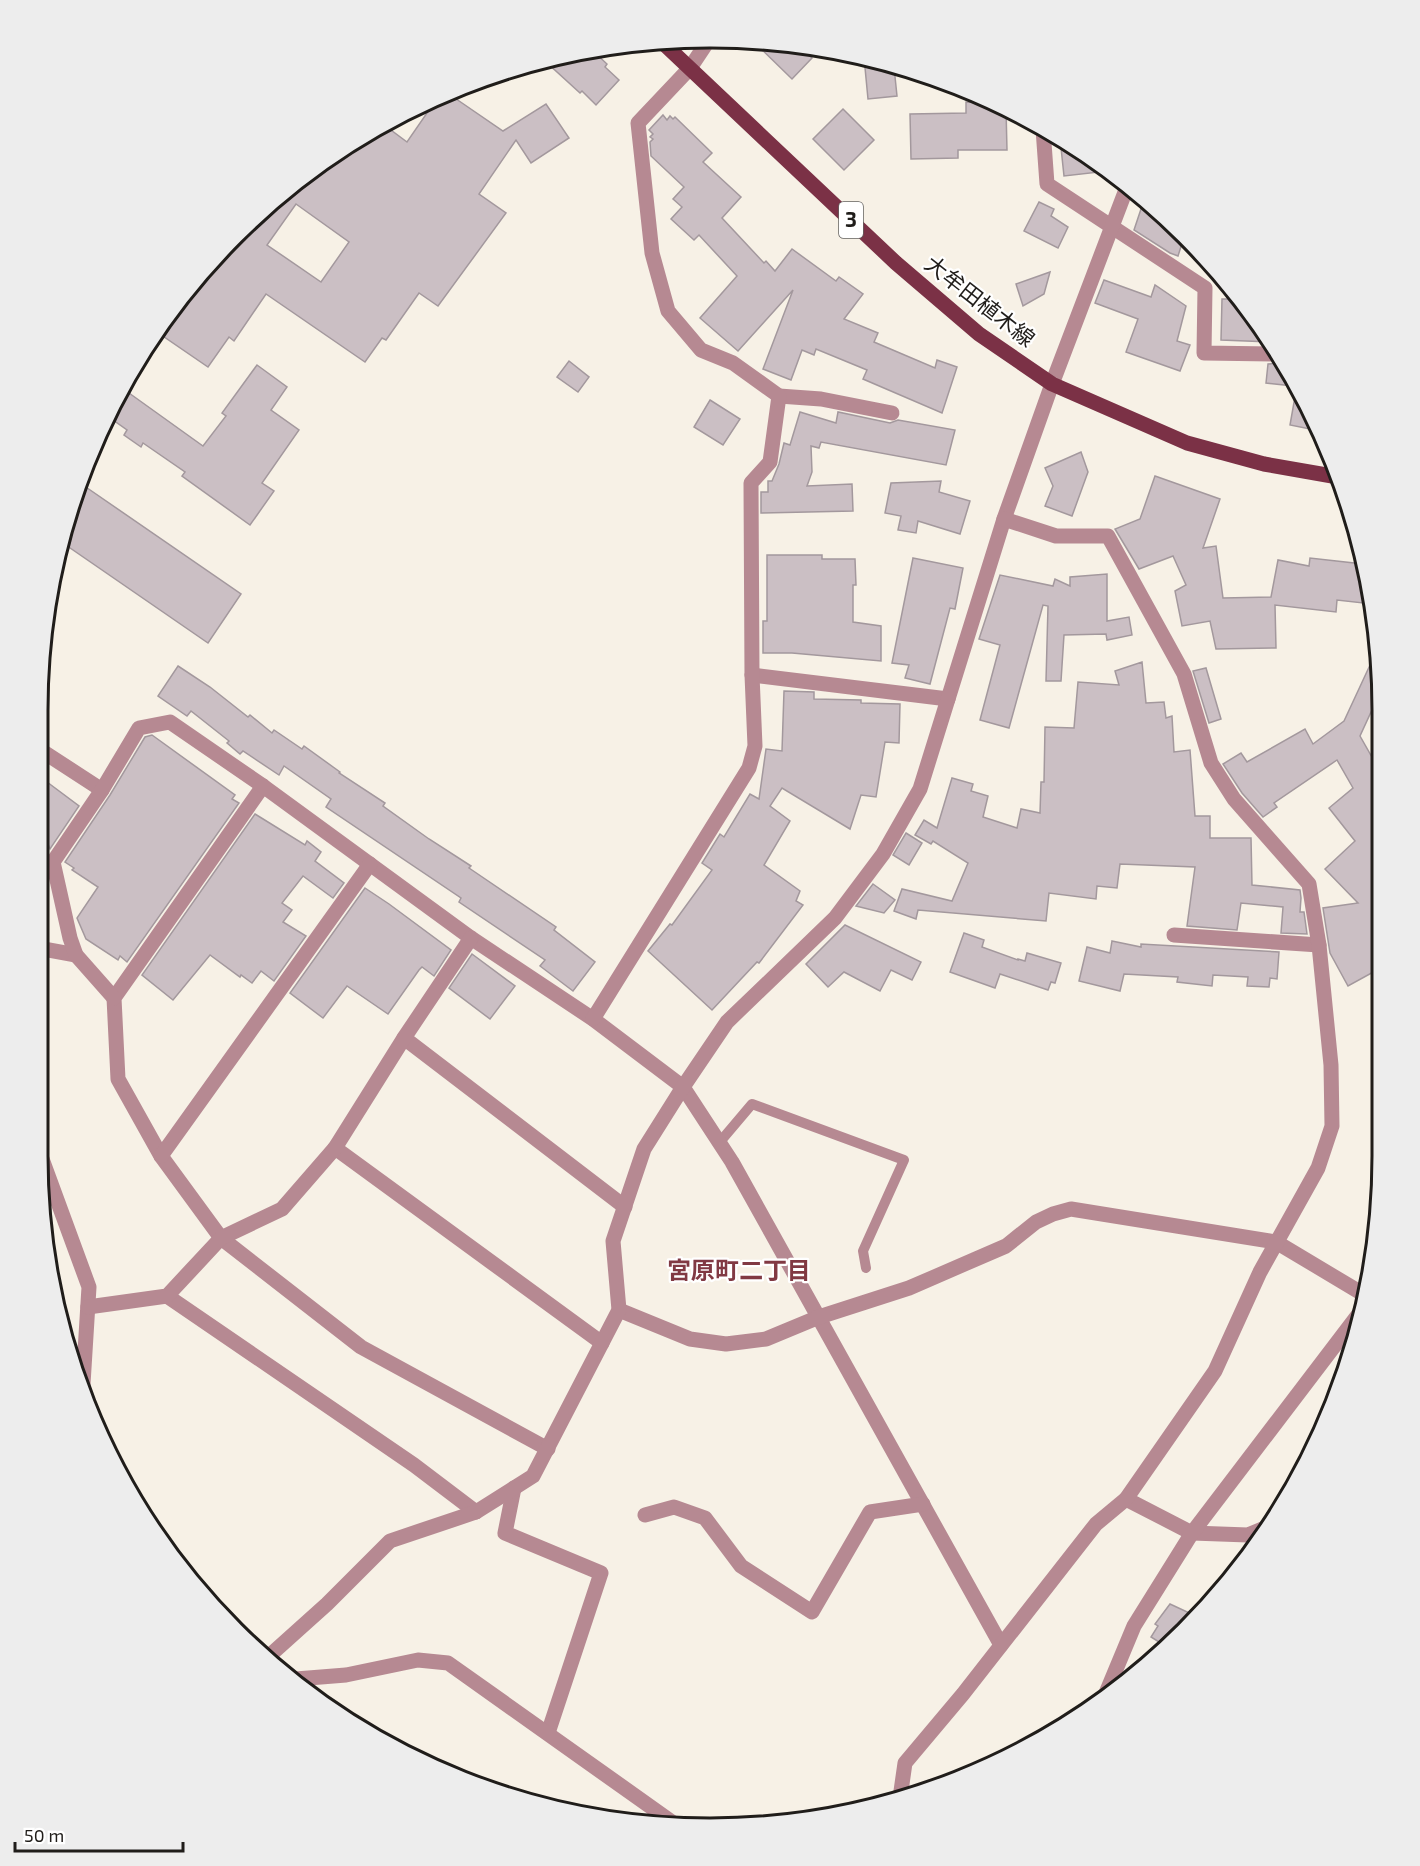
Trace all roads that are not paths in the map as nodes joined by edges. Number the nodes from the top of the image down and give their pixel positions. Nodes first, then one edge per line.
1 (703, 48) edge
2 (669, 49) edge
3 (690, 68) junction
4 (1044, 139) edge
5 (1124, 194) edge
6 (1113, 227) junction
7 (1267, 354) edge
8 (1052, 384) junction
9 (779, 396) junction
10 (892, 413) dead end
11 (1329, 475) edge
12 (1004, 519) junction
13 (752, 675) junction
14 (948, 699) junction
15 (48, 755) edge
16 (263, 786) junction
17 (102, 790) junction
18 (370, 864) junction
19 (1174, 935) dead end
20 (471, 939) junction
21 (1319, 945) junction
22 (48, 950) edge
23 (75, 955) junction
24 (114, 998) junction
25 (594, 1019) junction
26 (404, 1038) junction
27 (683, 1087) junction
28 (719, 1143) junction
29 (335, 1148) junction
30 (161, 1156) junction
31 (48, 1177) edge
32 (625, 1207) junction
33 (221, 1238) junction
34 (1276, 1242) junction
35 (866, 1268) dead end
36 (1358, 1291) edge
37 (167, 1296) junction
38 (88, 1307) junction
39 (619, 1310) junction
40 (819, 1317) junction
41 (1349, 1327) edge
42 (602, 1342) junction
43 (84, 1371) edge
44 (548, 1449) junction
45 (514, 1488) junction
46 (1126, 1499) junction
47 (923, 1504) junction
48 (476, 1512) junction
49 (645, 1515) dead end
50 (1192, 1533) junction
51 (1254, 1533) edge
52 (1002, 1646) junction
53 (273, 1653) edge
54 (304, 1678) edge
55 (1110, 1683) edge
56 (548, 1733) junction
57 (901, 1789) edge
58 (665, 1817) edge

1 - 3 street
2 - 3 main road, 大牟田植木線 / 3
3 - 8 main road, 大牟田植木線 / 3
3 - 9 street
4 - 6 street
5 - 6 street
6 - 7 street
6 - 8 street
8 - 11 main road, 大牟田植木線 / 3
8 - 12 street
9 - 10 street
9 - 13 street
12 - 14 street
12 - 21 street
13 - 14 street
13 - 25 street
14 - 27 street
15 - 17 street
16 - 17 street
16 - 18 street
16 - 24 street
17 - 23 street
18 - 20 street
18 - 30 street
19 - 21 street
20 - 25 street
20 - 26 street
21 - 34 street
22 - 23 street
23 - 24 street
24 - 30 street
25 - 27 street
26 - 29 street
26 - 32 street
27 - 28 street
27 - 32 street
28 - 35 lane
28 - 40 street
29 - 33 street
29 - 42 street
30 - 33 street
31 - 38 street
32 - 39 street
33 - 37 street
33 - 44 street
34 - 36 street
34 - 40 street
34 - 46 street
37 - 38 street
37 - 48 street
38 - 43 street
39 - 40 street
39 - 42 street
40 - 47 street
41 - 50 street
42 - 44 street
44 - 45 street
45 - 48 street
45 - 56 street
46 - 50 street
46 - 52 street
47 - 49 street
47 - 52 street
48 - 53 street
50 - 51 street
50 - 55 street
52 - 57 street
54 - 56 street
56 - 58 street

